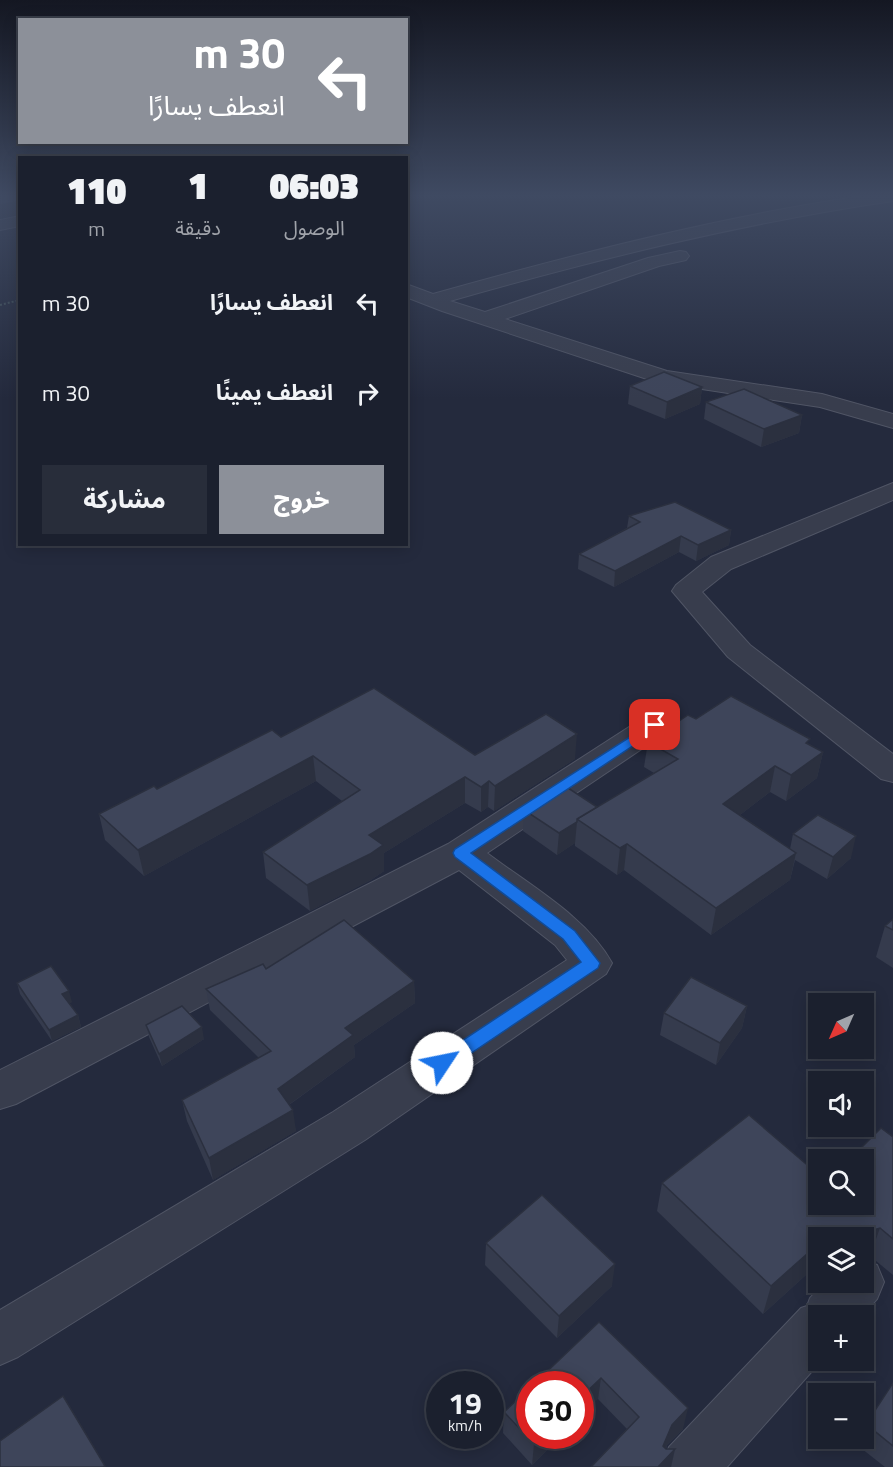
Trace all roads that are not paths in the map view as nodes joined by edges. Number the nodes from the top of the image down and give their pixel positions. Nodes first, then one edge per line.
1 (564, 262) edge
2 (653, 262) edge
3 (408, 291) edge
4 (432, 300) junction
5 (485, 319) junction
6 (893, 421) edge
7 (893, 491) edge
8 (655, 725) dead end
9 (893, 771) edge
10 (460, 853) junction
11 (0, 1091) edge
12 (849, 1293) edge
13 (838, 1305) edge
14 (808, 1338) edge
15 (0, 1339) edge
16 (689, 1467) edge

1 - 4 street
2 - 5 street
3 - 4 street
4 - 5 street
5 - 6 street
7 - 9 street
8 - 10 street
10 - 11 street
10 - 15 street
12 - 13 street
14 - 16 street

